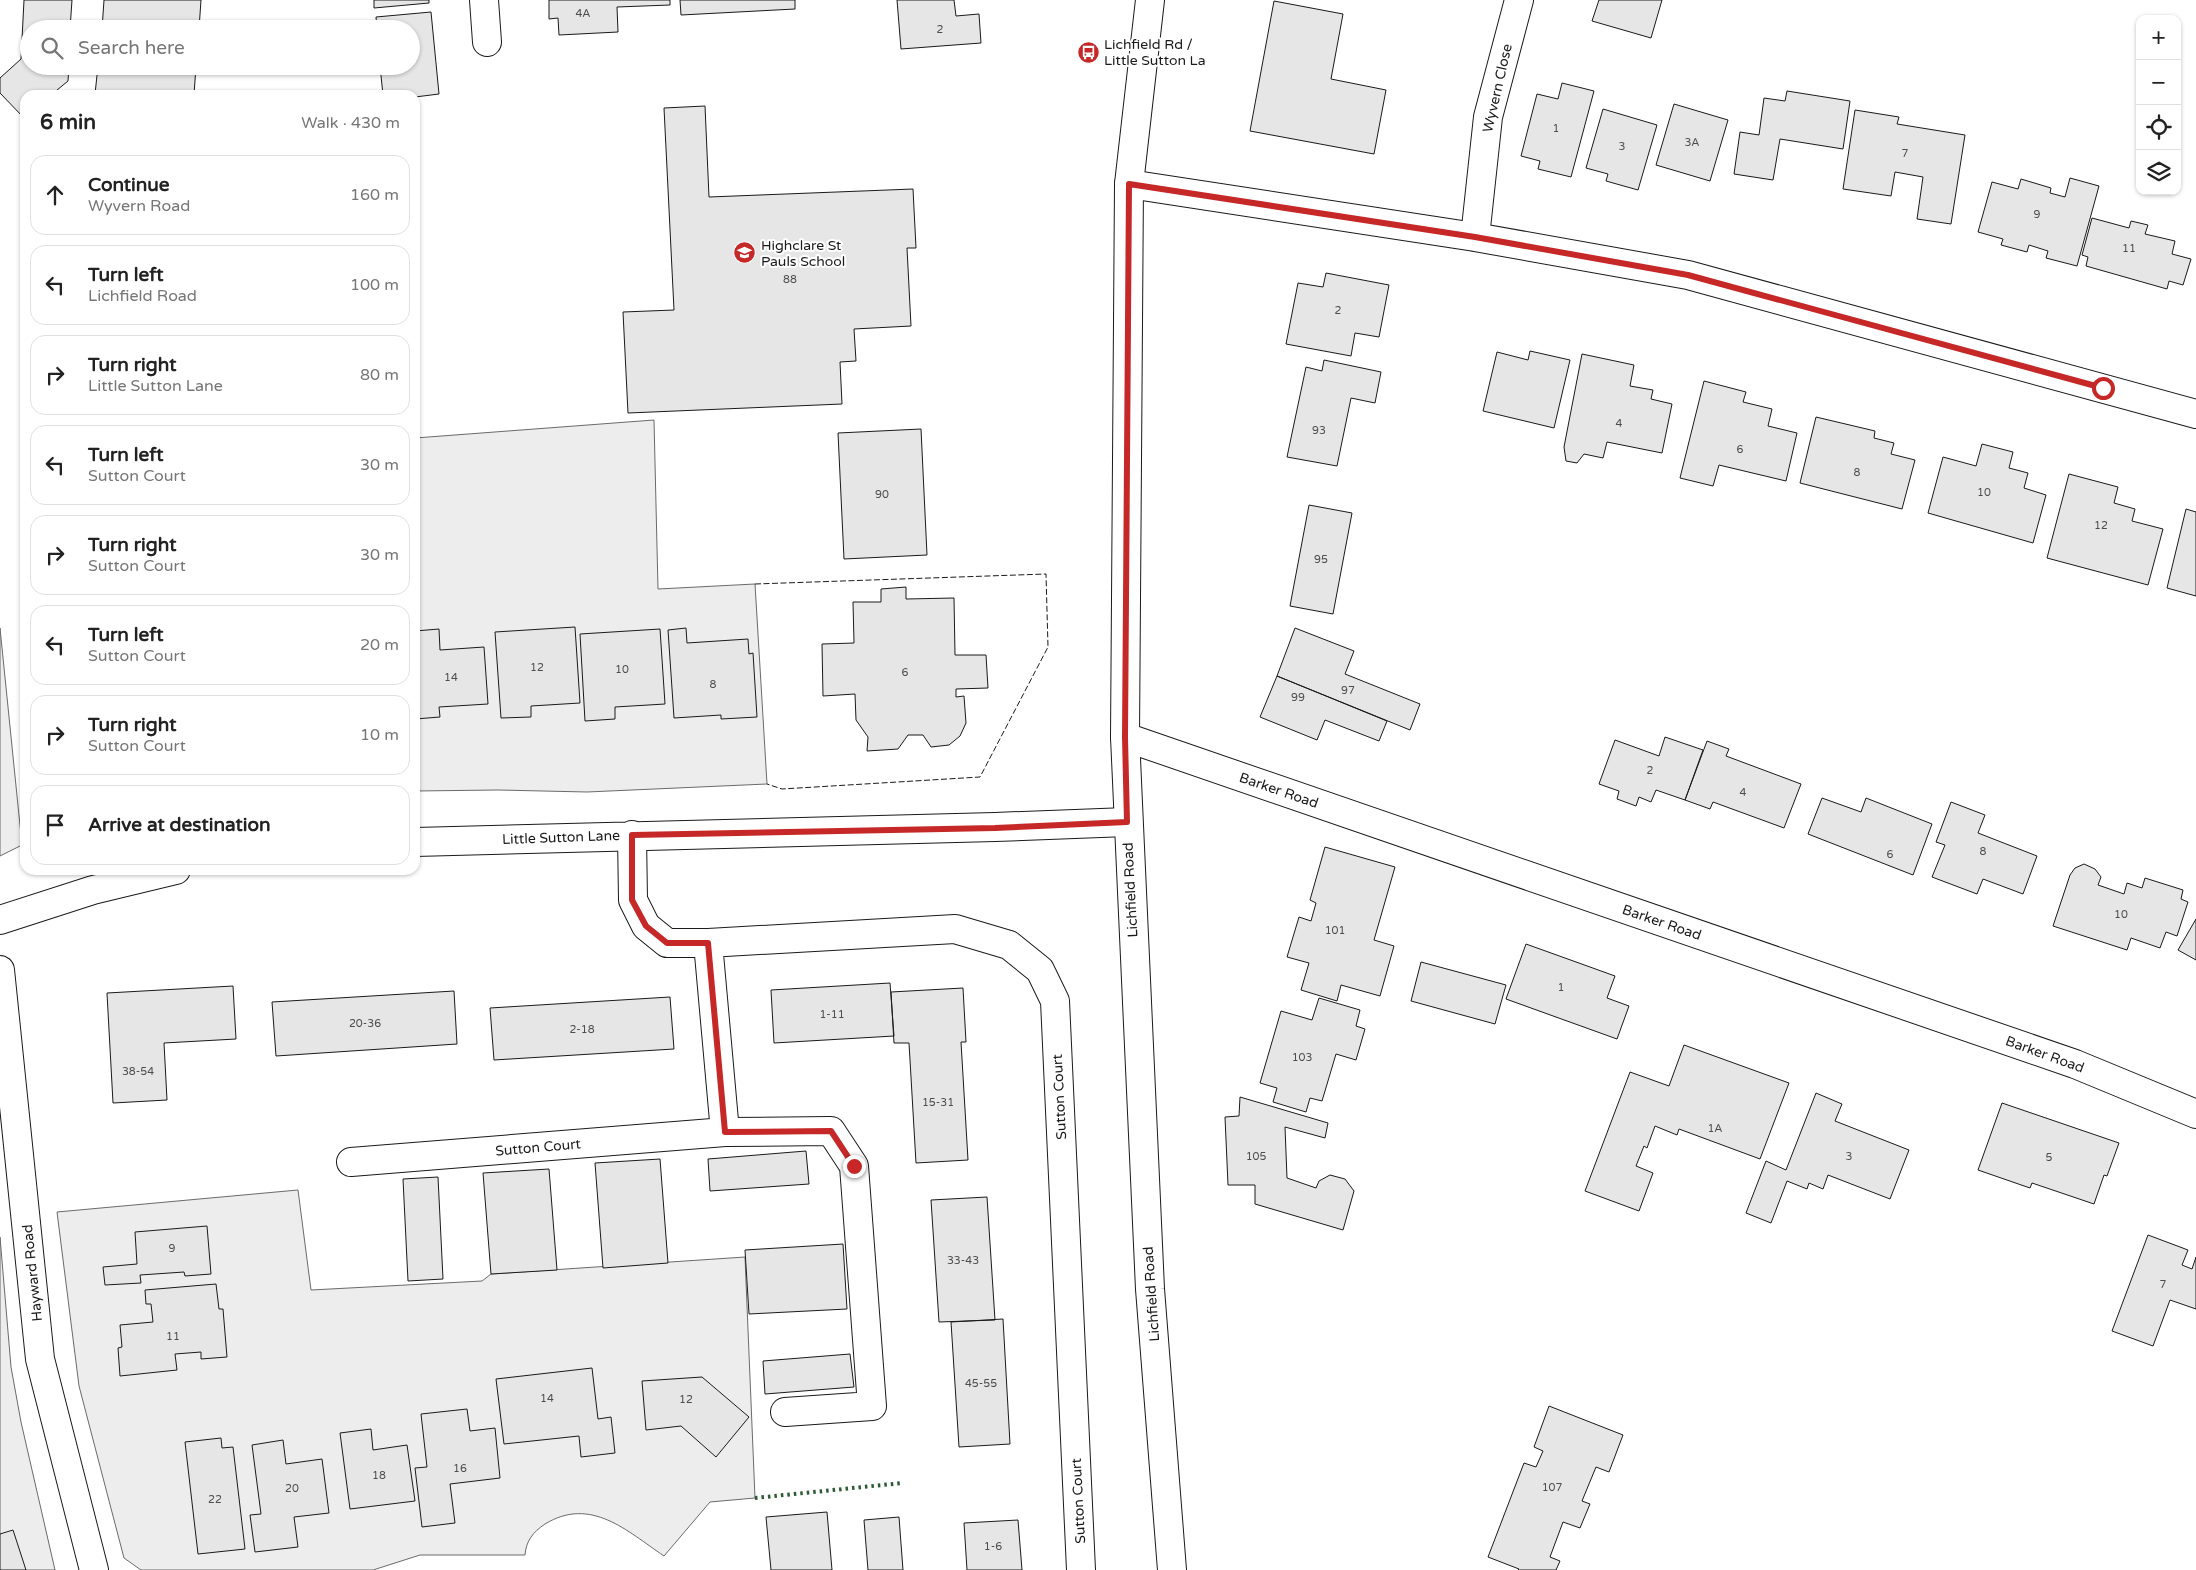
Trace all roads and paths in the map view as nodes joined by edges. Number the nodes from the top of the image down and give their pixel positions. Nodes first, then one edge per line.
1 (484, 0) edge
2 (1150, 0) edge
3 (1519, 0) edge
4 (487, 42) dead end
5 (1129, 184) junction
6 (1475, 237) junction
7 (2196, 414) edge
8 (1125, 737) junction
9 (1127, 822) junction
10 (632, 835) junction
11 (420, 842) edge
12 (155, 875) edge
13 (0, 920) edge
14 (708, 943) junction
15 (0, 970) edge
16 (7, 1100) edge
17 (2196, 1114) edge
18 (725, 1132) junction
19 (351, 1162) dead end
20 (785, 1412) dead end
21 (94, 1570) edge
22 (1081, 1570) edge
23 (1172, 1570) edge

1 - 4 street
2 - 5 street, Lichfield Road
3 - 6 street, Wyvern Close
5 - 6 street
5 - 8 street, Lichfield Road
6 - 7 street
8 - 9 street, Lichfield Road
8 - 17 street, Barker Road
9 - 10 street, Little Sutton Lane
9 - 23 street, Lichfield Road
10 - 11 street, Little Sutton Lane
10 - 14 street, Sutton Court
12 - 13 street
14 - 18 street
14 - 22 street, Sutton Court
15 - 16 street, Hayward Road
16 - 21 street, Hayward Road
18 - 19 street, Sutton Court
18 - 20 street, Sutton Court

